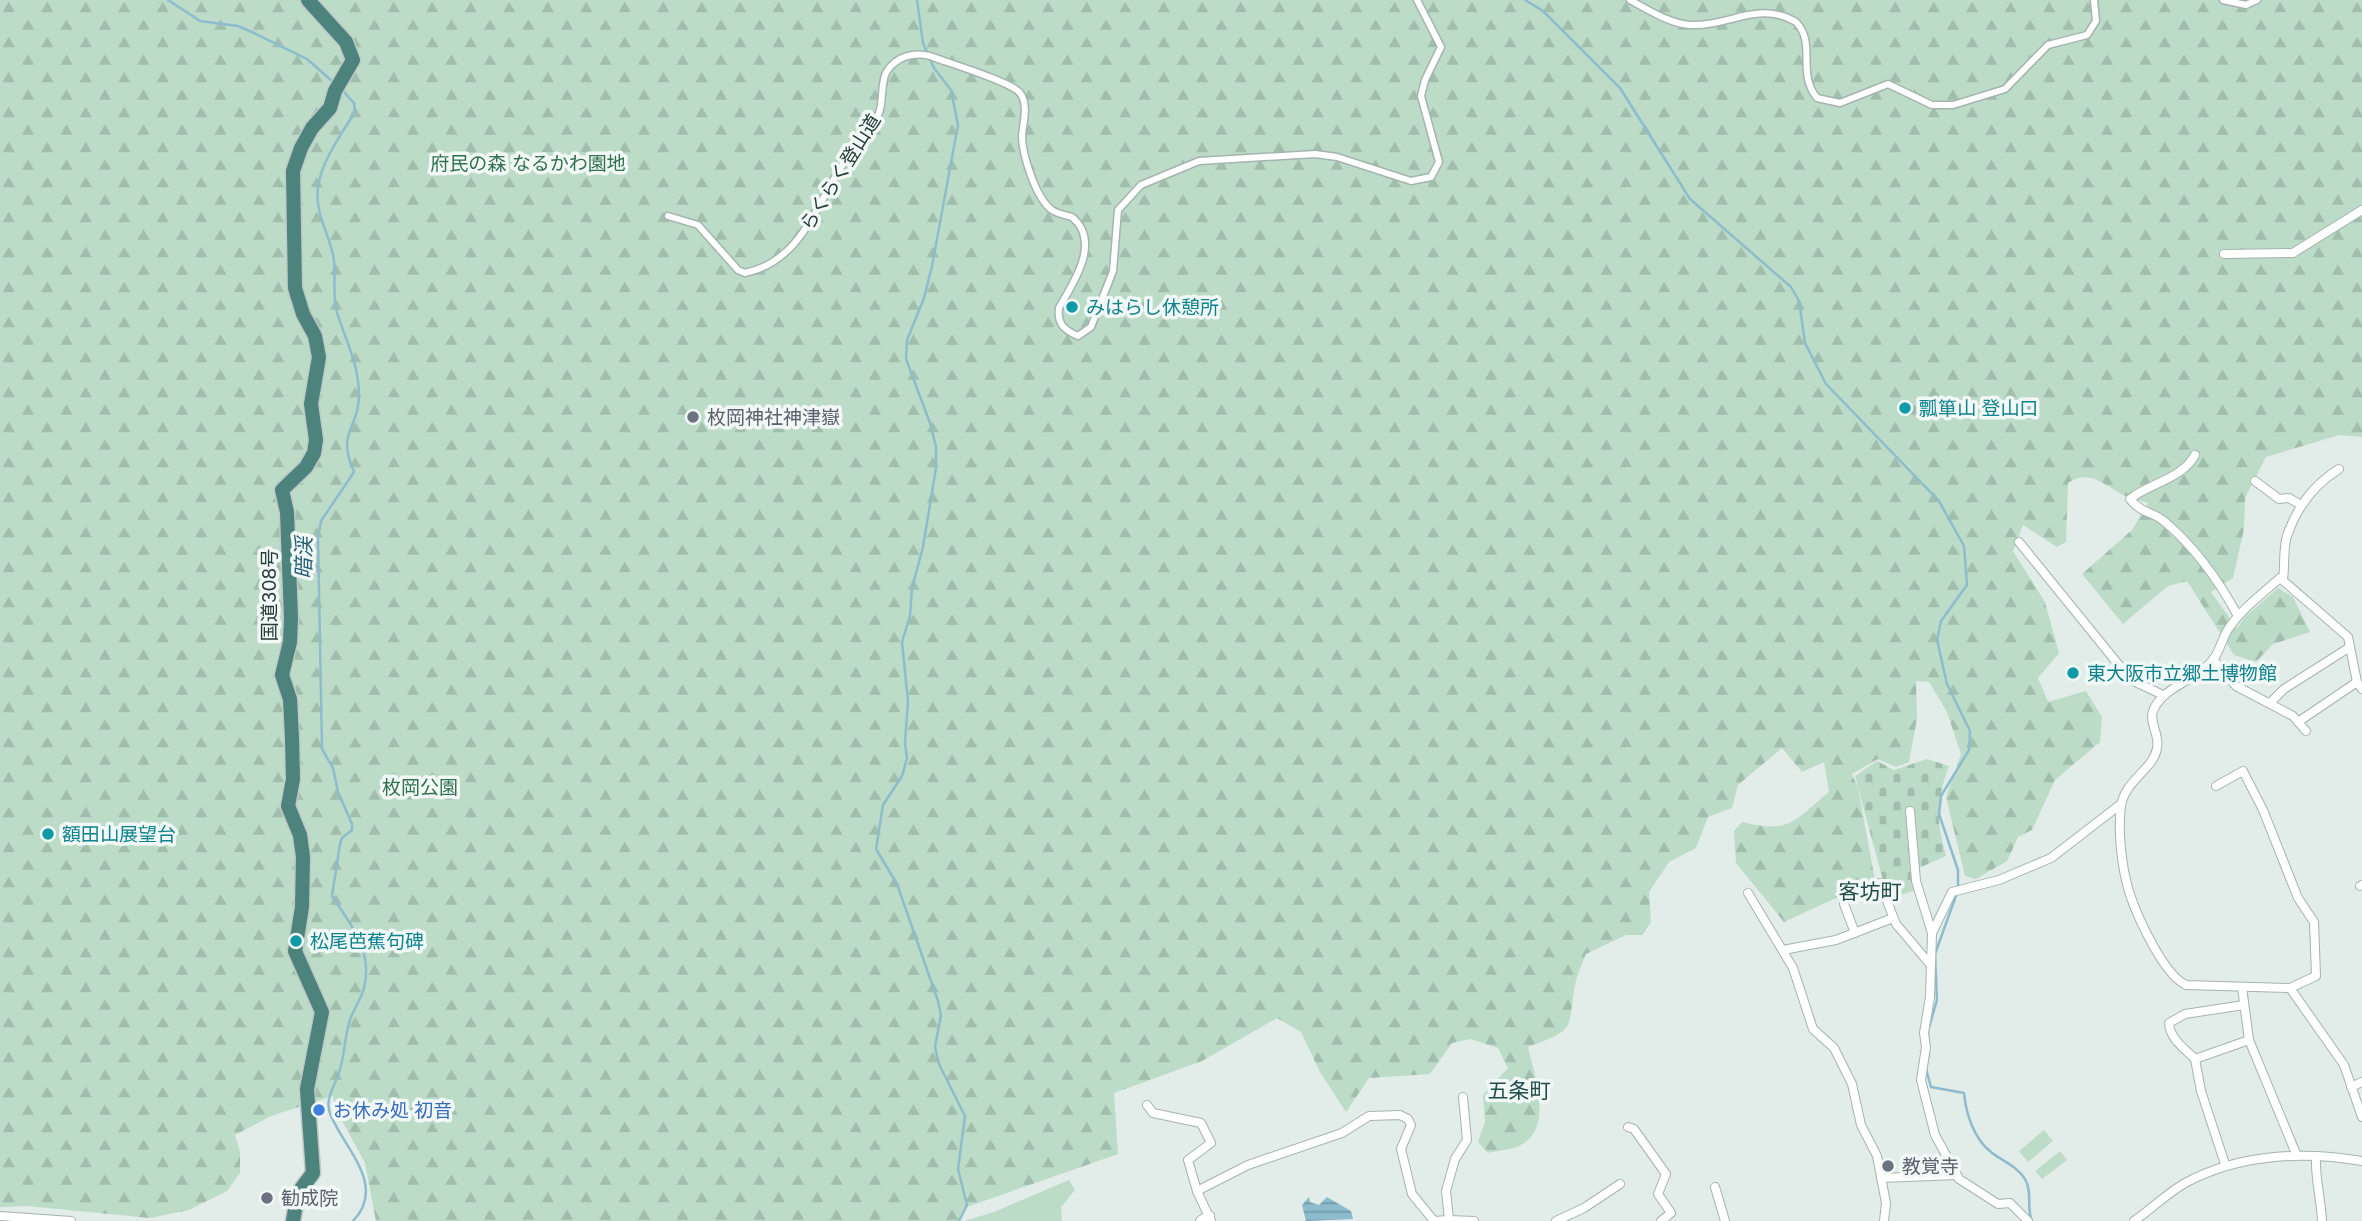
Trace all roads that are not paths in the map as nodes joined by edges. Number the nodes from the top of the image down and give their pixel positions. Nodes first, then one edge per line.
1 (308, 0) edge
2 (1417, 0) edge
3 (1630, 0) edge
4 (2094, 0) edge
5 (2223, 0) edge
6 (2257, 0) edge
7 (1762, 4) dead end
8 (1753, 5) dead end
9 (2362, 210) edge
10 (668, 216) dead end
11 (2224, 254) dead end
12 (2195, 455) dead end
13 (2339, 469) dead end
14 (2255, 481) dead end
15 (2301, 505) junction
16 (2019, 542) dead end
17 (2283, 579) junction
18 (2238, 616) junction
19 (2350, 647) junction
20 (2213, 659) junction
21 (2360, 685) edge
22 (2163, 695) junction
23 (2271, 702) junction
24 (2298, 722) junction
25 (2306, 731) dead end
26 (2216, 786) dead end
27 (2122, 804) junction
28 (1910, 811) dead end
29 (1881, 883) dead end
30 (1748, 893) dead end
31 (1844, 904) dead end
32 (1894, 918) junction
33 (1855, 933) junction
34 (1933, 933) junction
35 (1783, 950) junction
36 (1930, 962) junction
37 (2242, 987) junction
38 (2290, 988) junction
39 (2244, 1004) junction
40 (2249, 1040) junction
41 (2195, 1059) junction
42 (2362, 1082) edge
43 (2351, 1087) junction
44 (1463, 1097) dead end
45 (1147, 1105) dead end
46 (2362, 1117) edge
47 (1628, 1127) dead end
48 (2297, 1156) junction
49 (2316, 1157) junction
50 (2362, 1161) edge
51 (2225, 1164) junction
52 (1957, 1175) junction
53 (1881, 1178) junction
54 (1620, 1184) dead end
55 (1715, 1187) dead end
56 (1197, 1191) junction
57 (0, 1216) edge
58 (1207, 1219) edge
59 (1449, 1220) edge
60 (71, 1221) edge
61 (293, 1221) edge
62 (1474, 1221) edge
63 (1556, 1221) edge
64 (1661, 1221) edge
65 (1725, 1221) edge
66 (1884, 1221) edge
67 (2028, 1221) edge
68 (2134, 1221) edge
69 (2322, 1221) edge

1 - 61 highway, 国道308号
2 - 10 street, らくらく登山道
3 - 8 street
4 - 7 street
5 - 6 street
9 - 11 street
12 - 18 street
13 - 15 street
14 - 15 street
15 - 17 street
16 - 22 street
17 - 18 street
17 - 19 street
18 - 20 street
19 - 21 street
19 - 23 street
20 - 22 street
20 - 23 street
21 - 24 street
22 - 27 street
23 - 24 street
24 - 25 street
26 - 38 street
27 - 34 street
27 - 37 street
28 - 34 street
29 - 32 street
30 - 35 street
31 - 33 street
32 - 33 street
32 - 36 street
33 - 35 street
34 - 36 street
35 - 53 street
36 - 52 street
37 - 38 street
37 - 39 street
38 - 43 street
39 - 40 street
39 - 41 street
40 - 41 street
40 - 48 street
41 - 51 street
42 - 43 street
43 - 46 street
44 - 59 street
45 - 56 street
47 - 64 street
48 - 49 street
48 - 51 street
49 - 50 street
49 - 69 street
51 - 68 street
52 - 53 street
52 - 67 street
53 - 66 street
54 - 63 street
55 - 65 street
56 - 58 street
56 - 59 street
57 - 60 street
59 - 62 street

